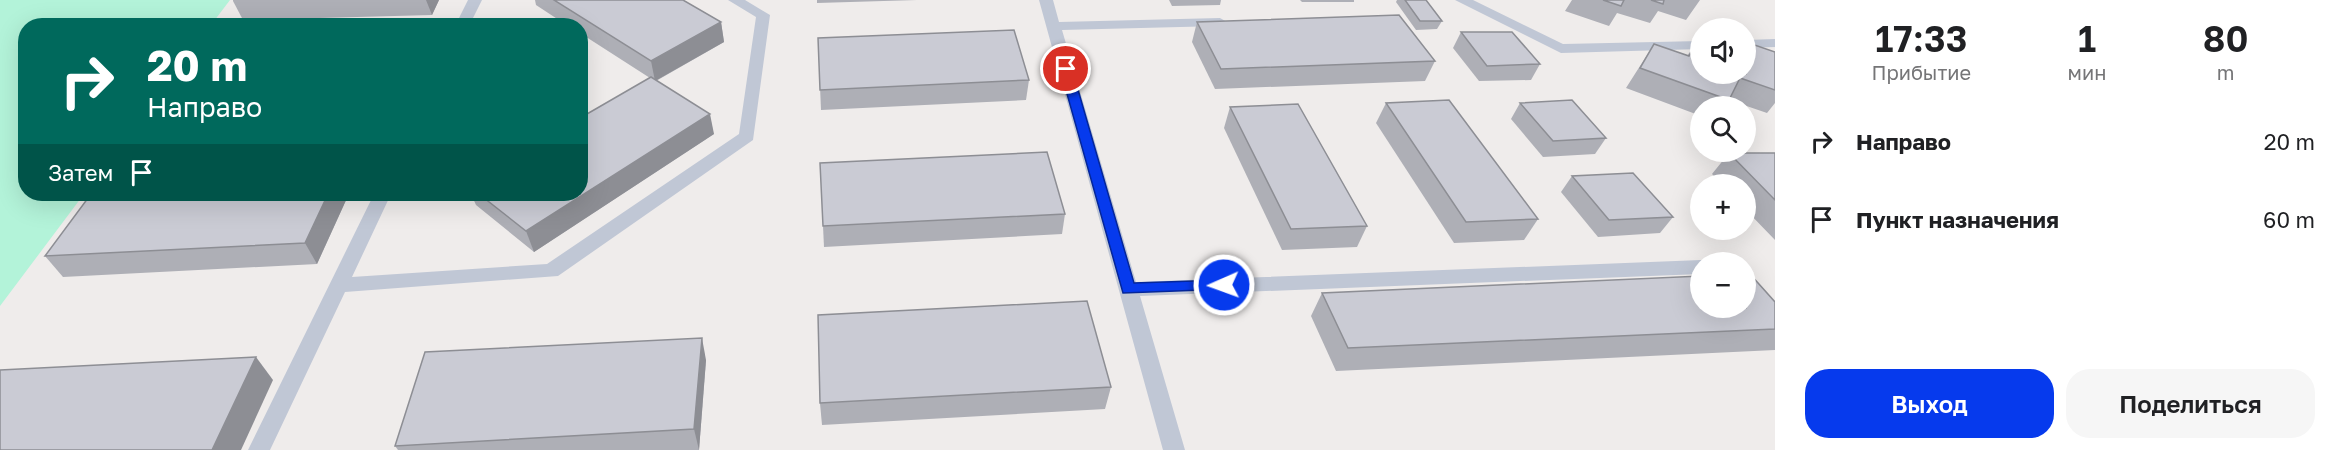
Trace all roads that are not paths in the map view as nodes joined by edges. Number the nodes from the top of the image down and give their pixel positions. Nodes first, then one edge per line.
1 (475, 0) edge
2 (735, 0) edge
3 (1046, 0) edge
4 (1462, 0) edge
5 (466, 18) edge
6 (1230, 22) edge
7 (1054, 26) junction
8 (1775, 43) edge
9 (1756, 44) edge
10 (1690, 45) edge
11 (379, 201) edge
12 (1690, 267) edge
13 (338, 285) junction
14 (1128, 289) junction
15 (259, 450) edge
16 (1174, 450) edge

1 - 5 lane
2 - 13 lane
3 - 7 lane
4 - 10 lane
6 - 7 lane
7 - 14 lane
8 - 9 lane
11 - 13 lane
12 - 14 lane
13 - 15 lane
14 - 16 lane

